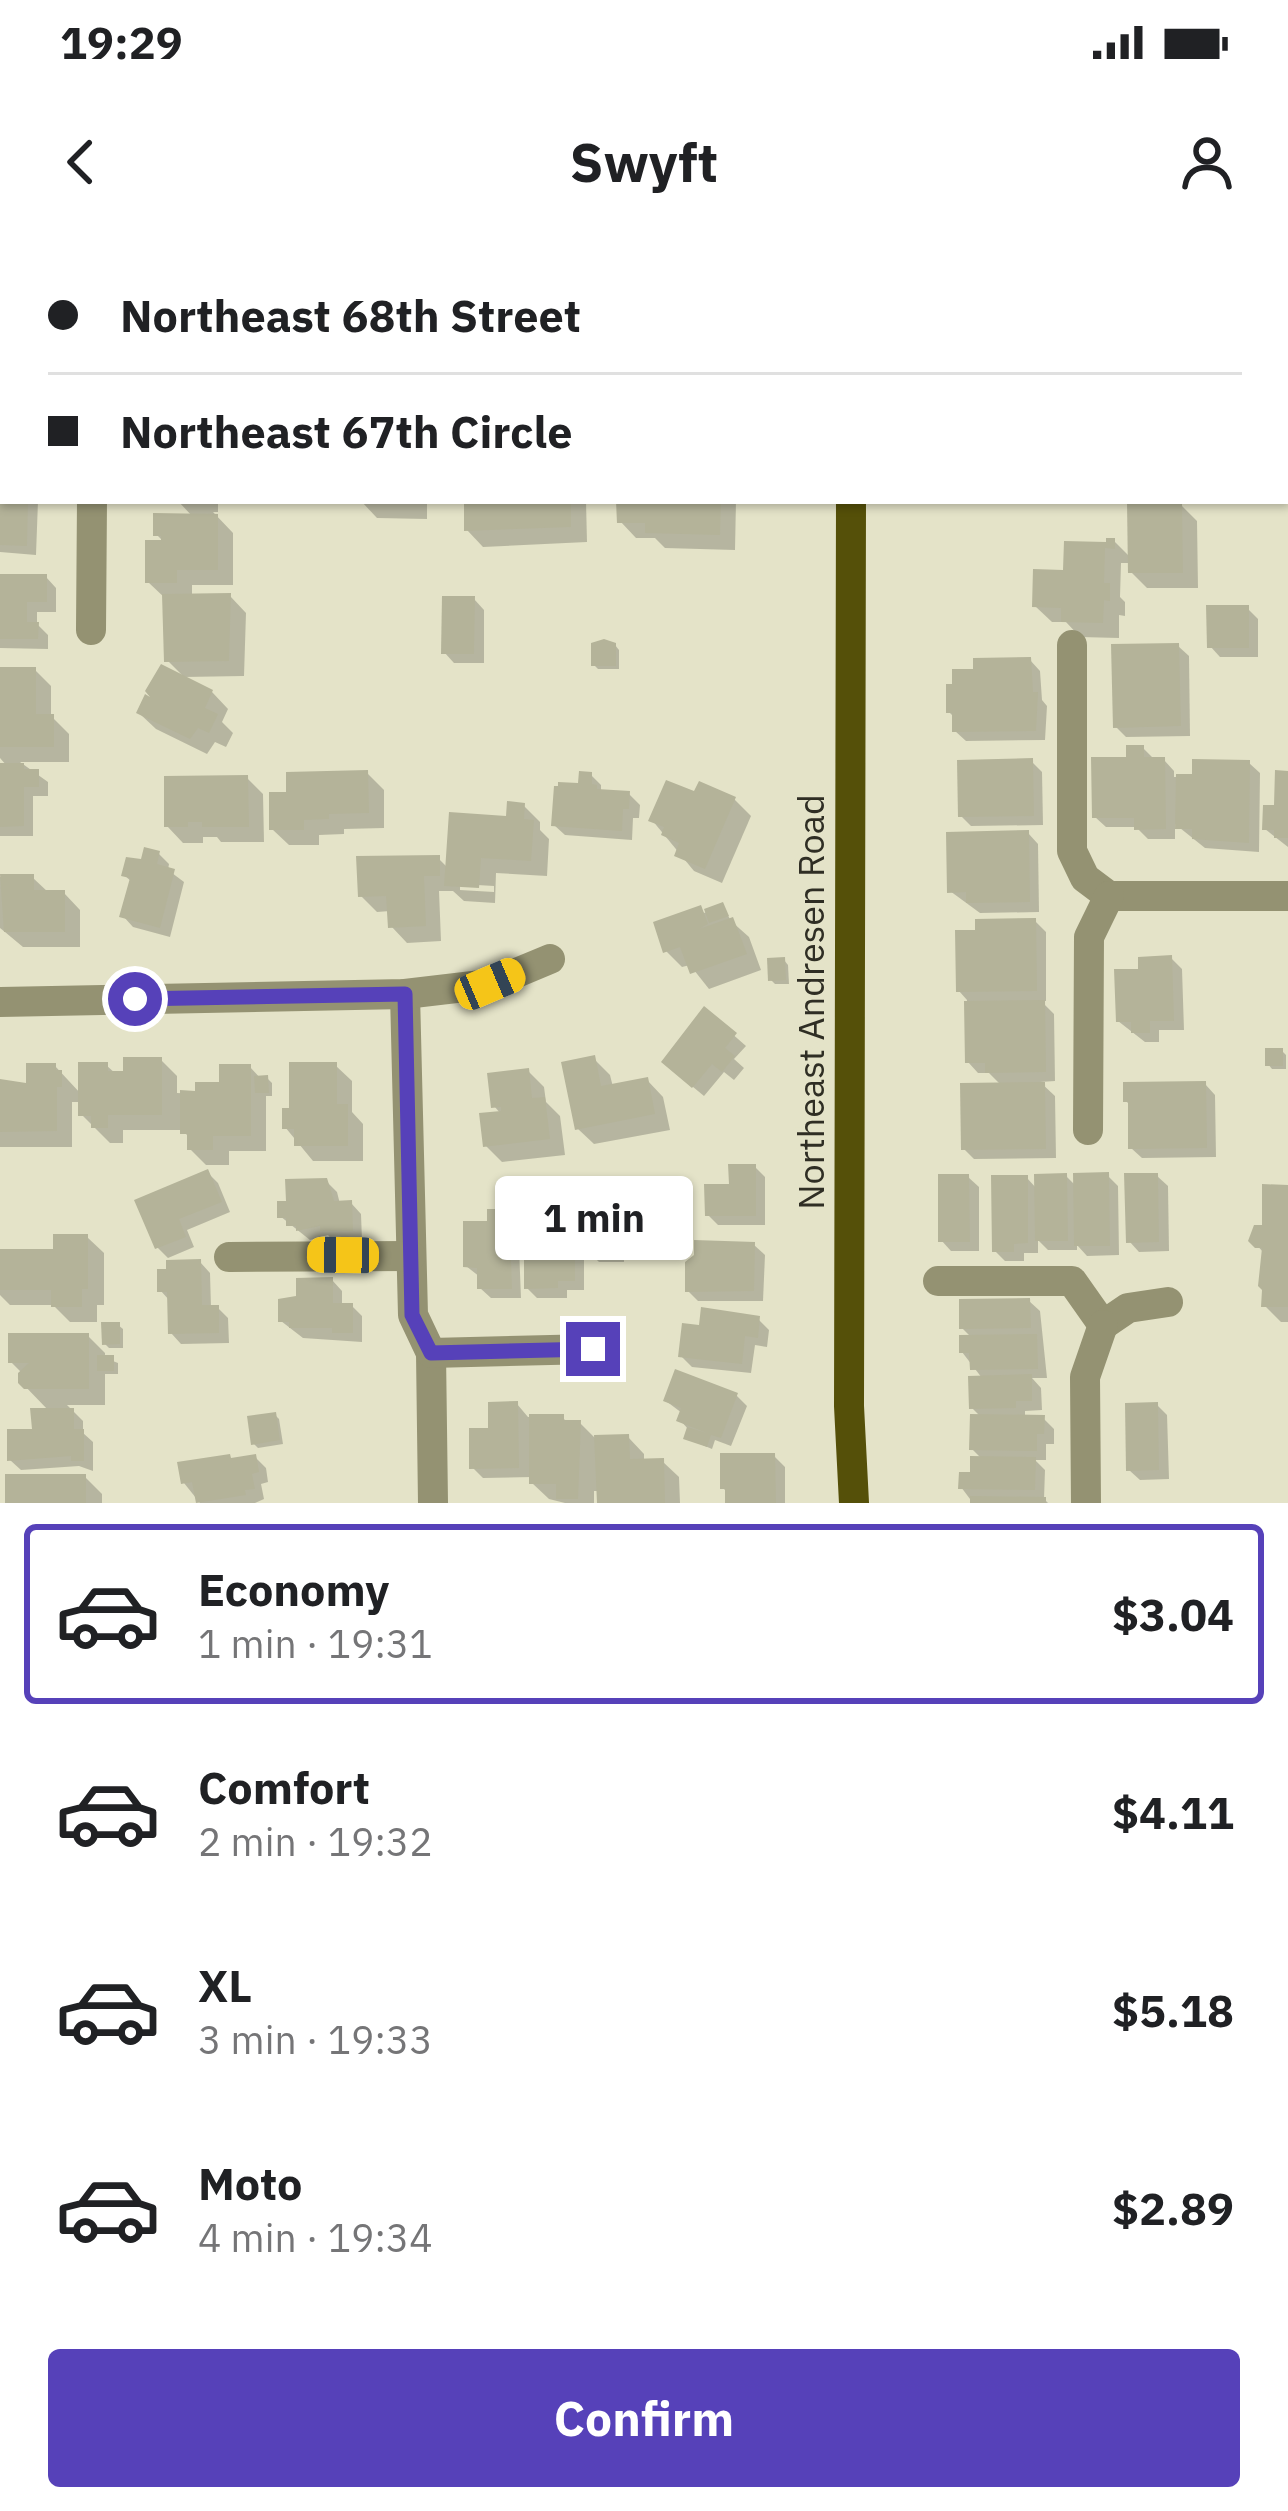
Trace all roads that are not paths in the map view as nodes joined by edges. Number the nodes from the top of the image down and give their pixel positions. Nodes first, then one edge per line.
1 (92, 504) edge
2 (850, 504) edge
3 (92, 630) dead end
4 (1072, 645) dead end
5 (1109, 896) junction
6 (1288, 896) edge
7 (550, 958) dead end
8 (405, 994) junction
9 (0, 1002) edge
10 (1088, 1130) dead end
11 (411, 1256) junction
12 (230, 1257) dead end
13 (938, 1282) dead end
14 (1168, 1302) dead end
15 (1103, 1324) junction
16 (593, 1349) dead end
17 (431, 1353) junction
18 (433, 1503) edge
19 (854, 1503) edge
20 (1086, 1503) edge

1 - 3 street
2 - 19 main road, Northeast Andresen Road
4 - 5 street
5 - 6 street
5 - 10 street
7 - 8 street
8 - 9 street
8 - 11 street
11 - 12 street
11 - 17 street
13 - 15 street
14 - 15 street
15 - 20 street
16 - 17 street
17 - 18 street

